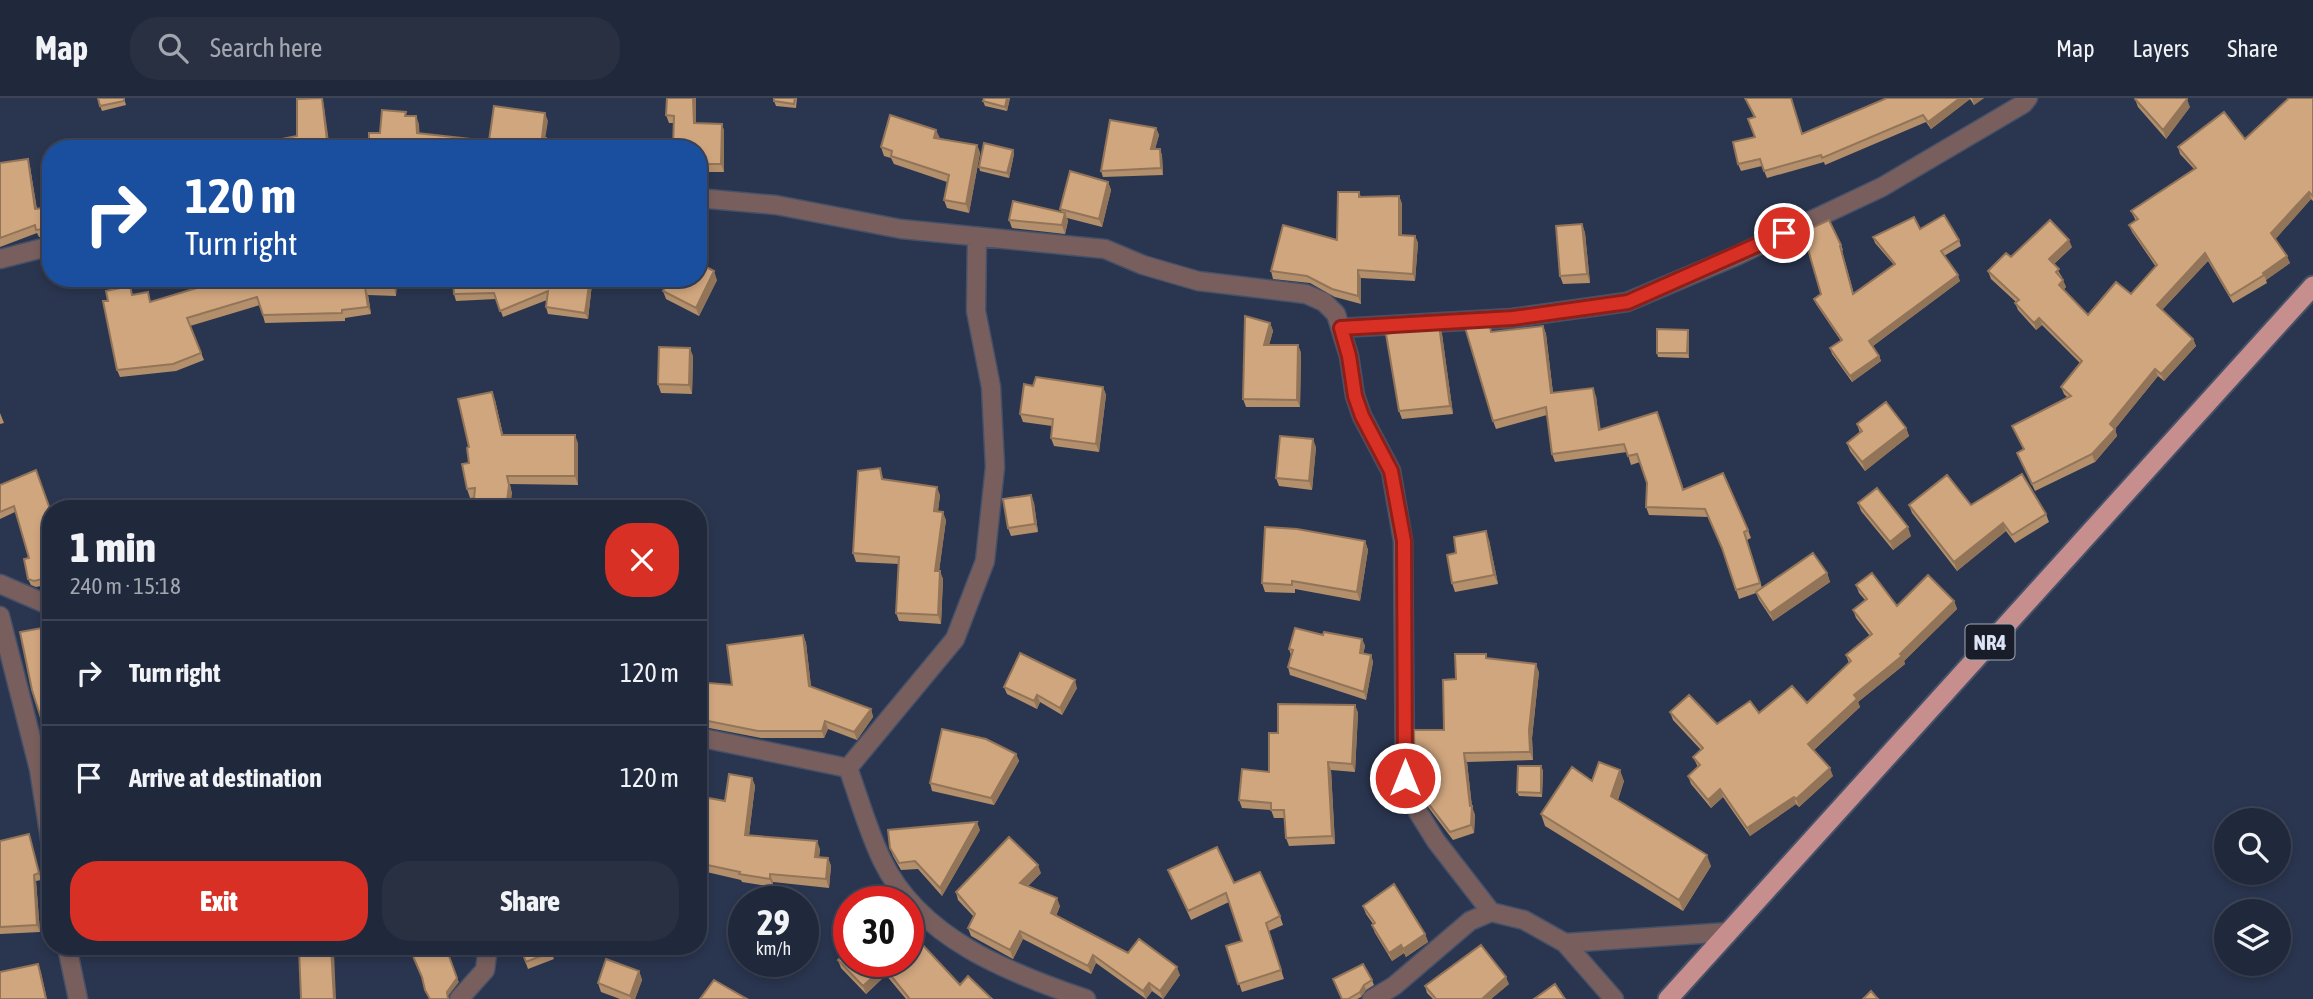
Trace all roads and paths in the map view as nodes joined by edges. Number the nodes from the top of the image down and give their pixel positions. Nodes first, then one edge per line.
1 (2028, 98) edge
2 (707, 199) edge
3 (977, 237) junction
4 (42, 248) edge
5 (0, 260) edge
6 (2313, 286) edge
7 (1341, 328) junction
8 (0, 584) edge
9 (42, 602) edge
10 (0, 616) edge
11 (707, 739) edge
12 (848, 768) junction
13 (42, 792) edge
14 (1491, 912) junction
15 (1729, 932) junction
16 (1566, 943) junction
17 (69, 955) edge
18 (487, 955) edge
19 (78, 999) edge
20 (459, 999) edge
21 (1086, 999) edge
22 (1373, 999) edge
23 (1614, 999) edge
24 (1668, 999) edge

1 - 7 street
2 - 3 street
3 - 7 street
3 - 12 street
4 - 5 street
6 - 15 highway, NR4
7 - 14 street
8 - 9 street
10 - 13 street
11 - 12 street
12 - 21 street
14 - 16 street
14 - 22 street
15 - 16 street
15 - 24 highway, NR4
16 - 23 street
17 - 19 street
18 - 20 street

